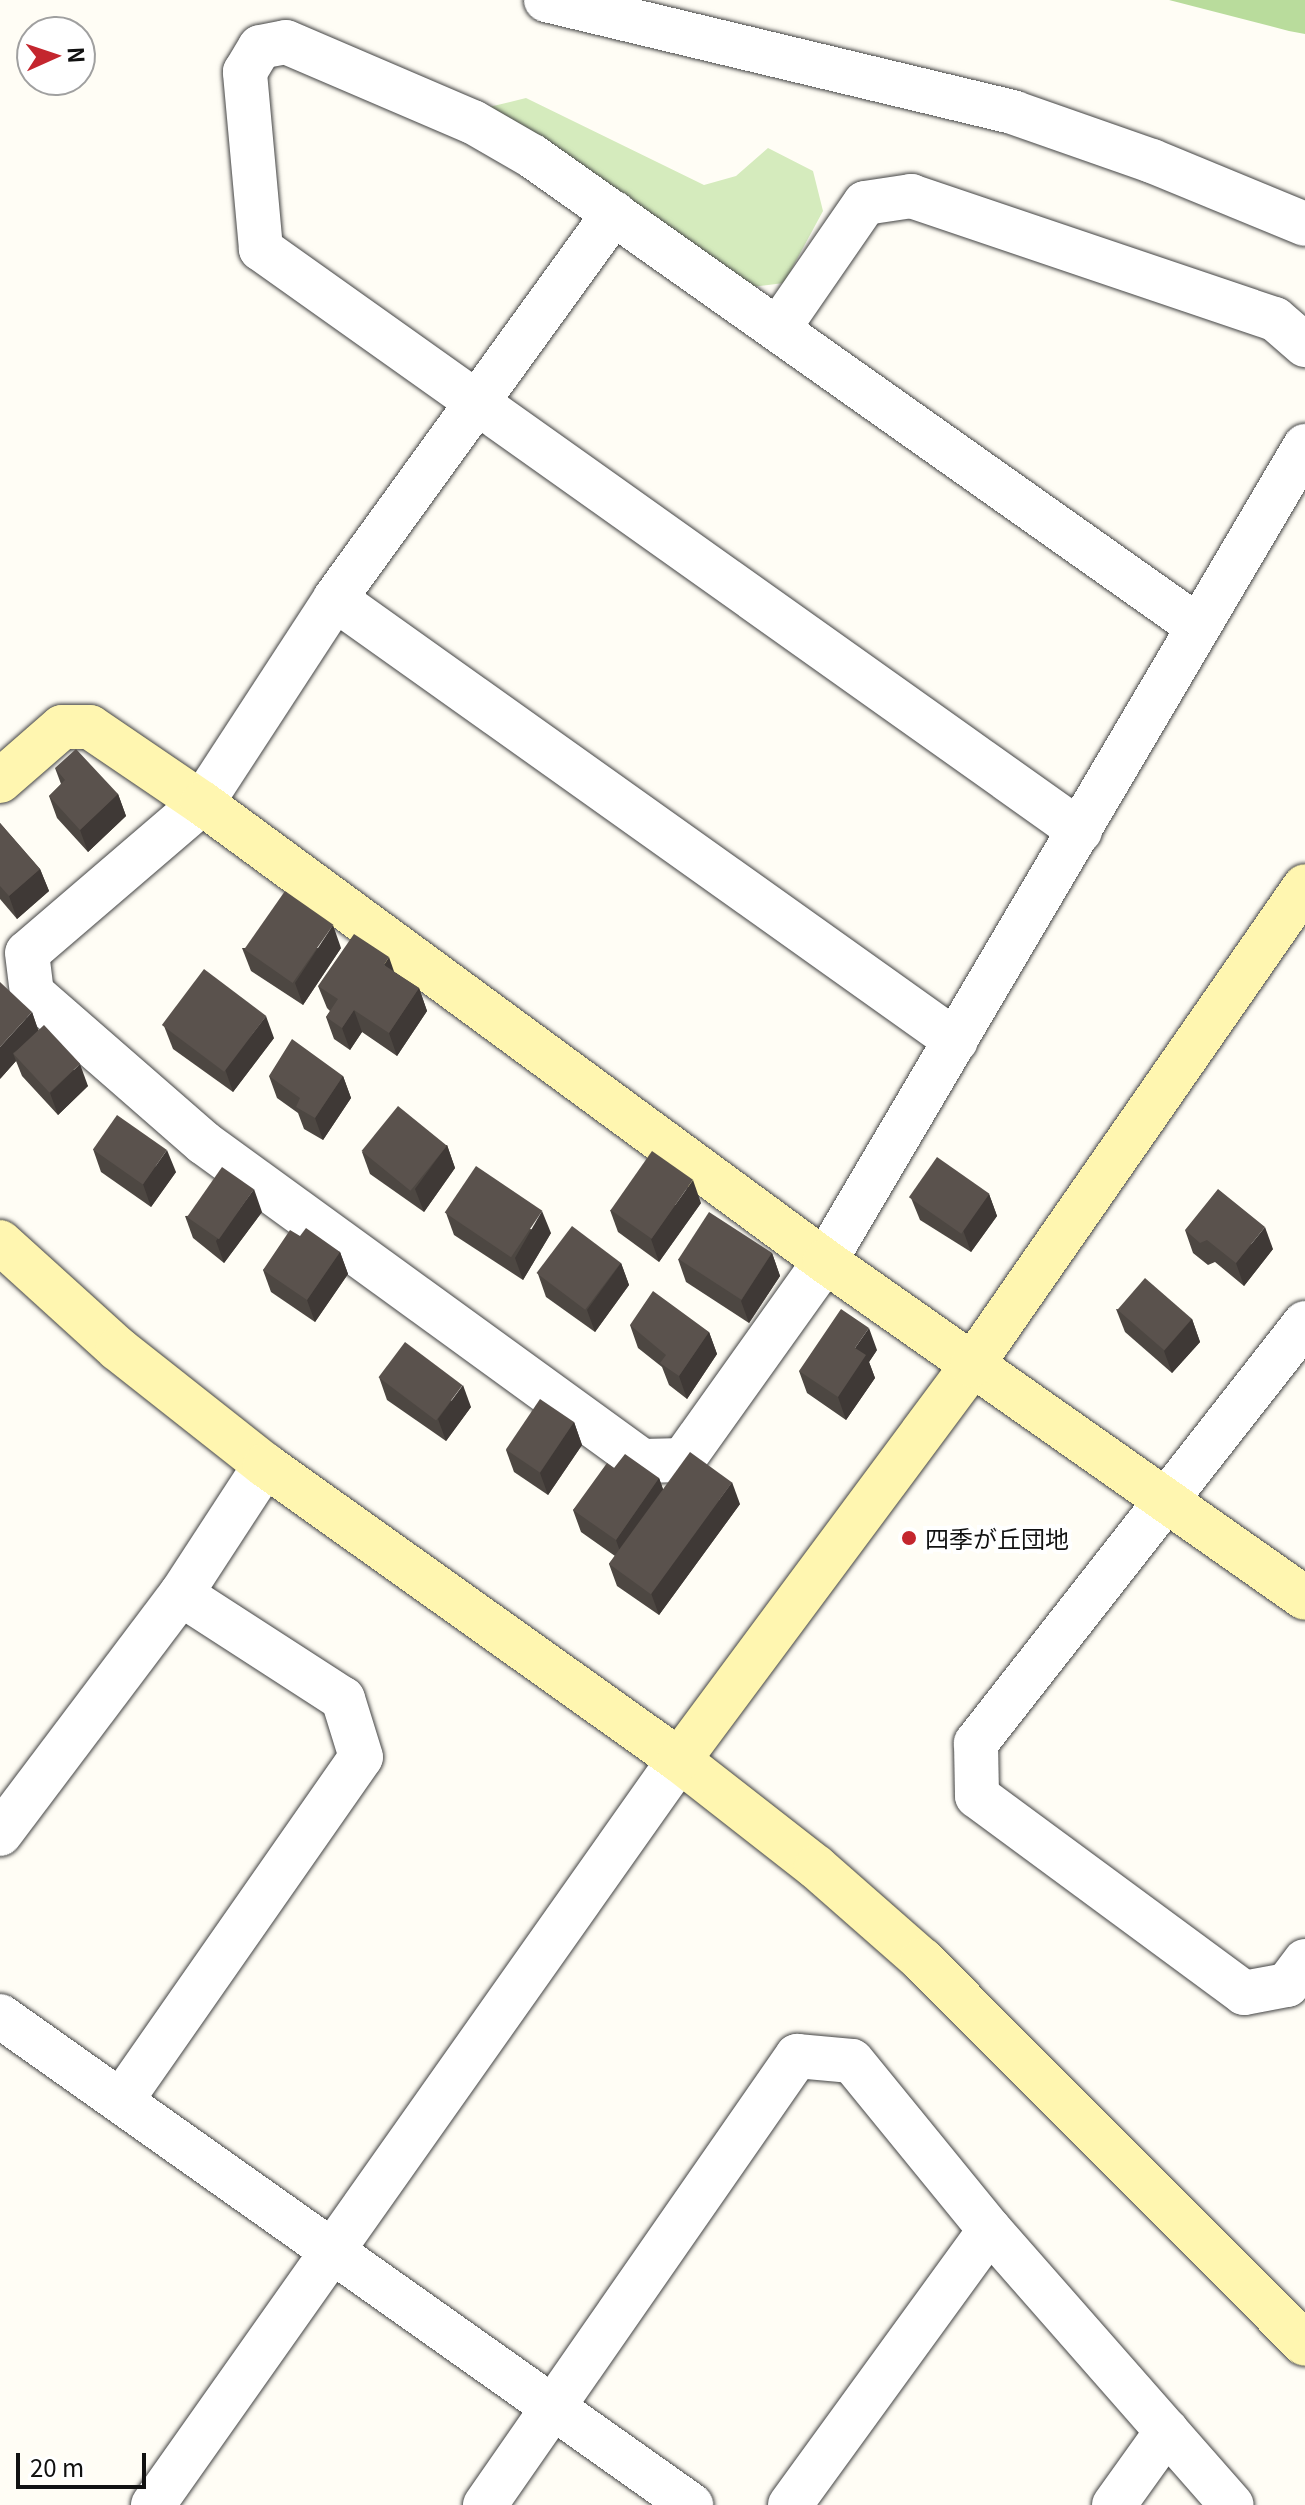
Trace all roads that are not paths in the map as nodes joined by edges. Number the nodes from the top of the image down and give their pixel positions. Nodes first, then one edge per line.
1 (546, 0) edge
2 (614, 213) junction
3 (1305, 224) edge
4 (778, 329) junction
5 (1305, 345) edge
6 (477, 400) junction
7 (1305, 446) edge
8 (335, 599) junction
9 (1197, 626) junction
10 (0, 781) edge
11 (202, 803) junction
12 (1080, 831) junction
13 (1305, 886) edge
14 (956, 1041) junction
15 (0, 1242) edge
16 (825, 1261) junction
17 (1305, 1323) edge
18 (972, 1365) junction
19 (265, 1465) junction
20 (1167, 1500) junction
21 (181, 1594) junction
22 (1305, 1598) edge
23 (679, 1760) junction
24 (0, 1834) edge
25 (1305, 1961) edge
26 (0, 2016) edge
27 (121, 2101) junction
28 (990, 2230) junction
29 (331, 2252) junction
30 (1305, 2344) edge
31 (555, 2407) junction
32 (1167, 2431) junction
33 (153, 2505) edge
34 (485, 2505) edge
35 (691, 2505) edge
36 (790, 2505) edge
37 (1114, 2505) edge
38 (1232, 2505) edge

1 - 3 street
2 - 4 street
2 - 6 street
2 - 6 street
4 - 5 street
4 - 9 street
6 - 8 street
6 - 12 street
7 - 9 street
8 - 11 street
8 - 14 street
9 - 12 street
10 - 11 street
11 - 16 street
11 - 16 street
12 - 14 street
13 - 18 street
14 - 16 street
15 - 19 street
16 - 18 street
17 - 20 street
18 - 20 street
18 - 23 street
19 - 21 street
19 - 23 street
20 - 22 street
20 - 25 street
21 - 24 street
21 - 27 street
23 - 29 street
23 - 30 street
26 - 27 street
27 - 29 street
28 - 31 street
28 - 32 street
28 - 36 street
29 - 31 street
29 - 33 street
31 - 34 street
31 - 35 street
32 - 37 street
32 - 38 street

